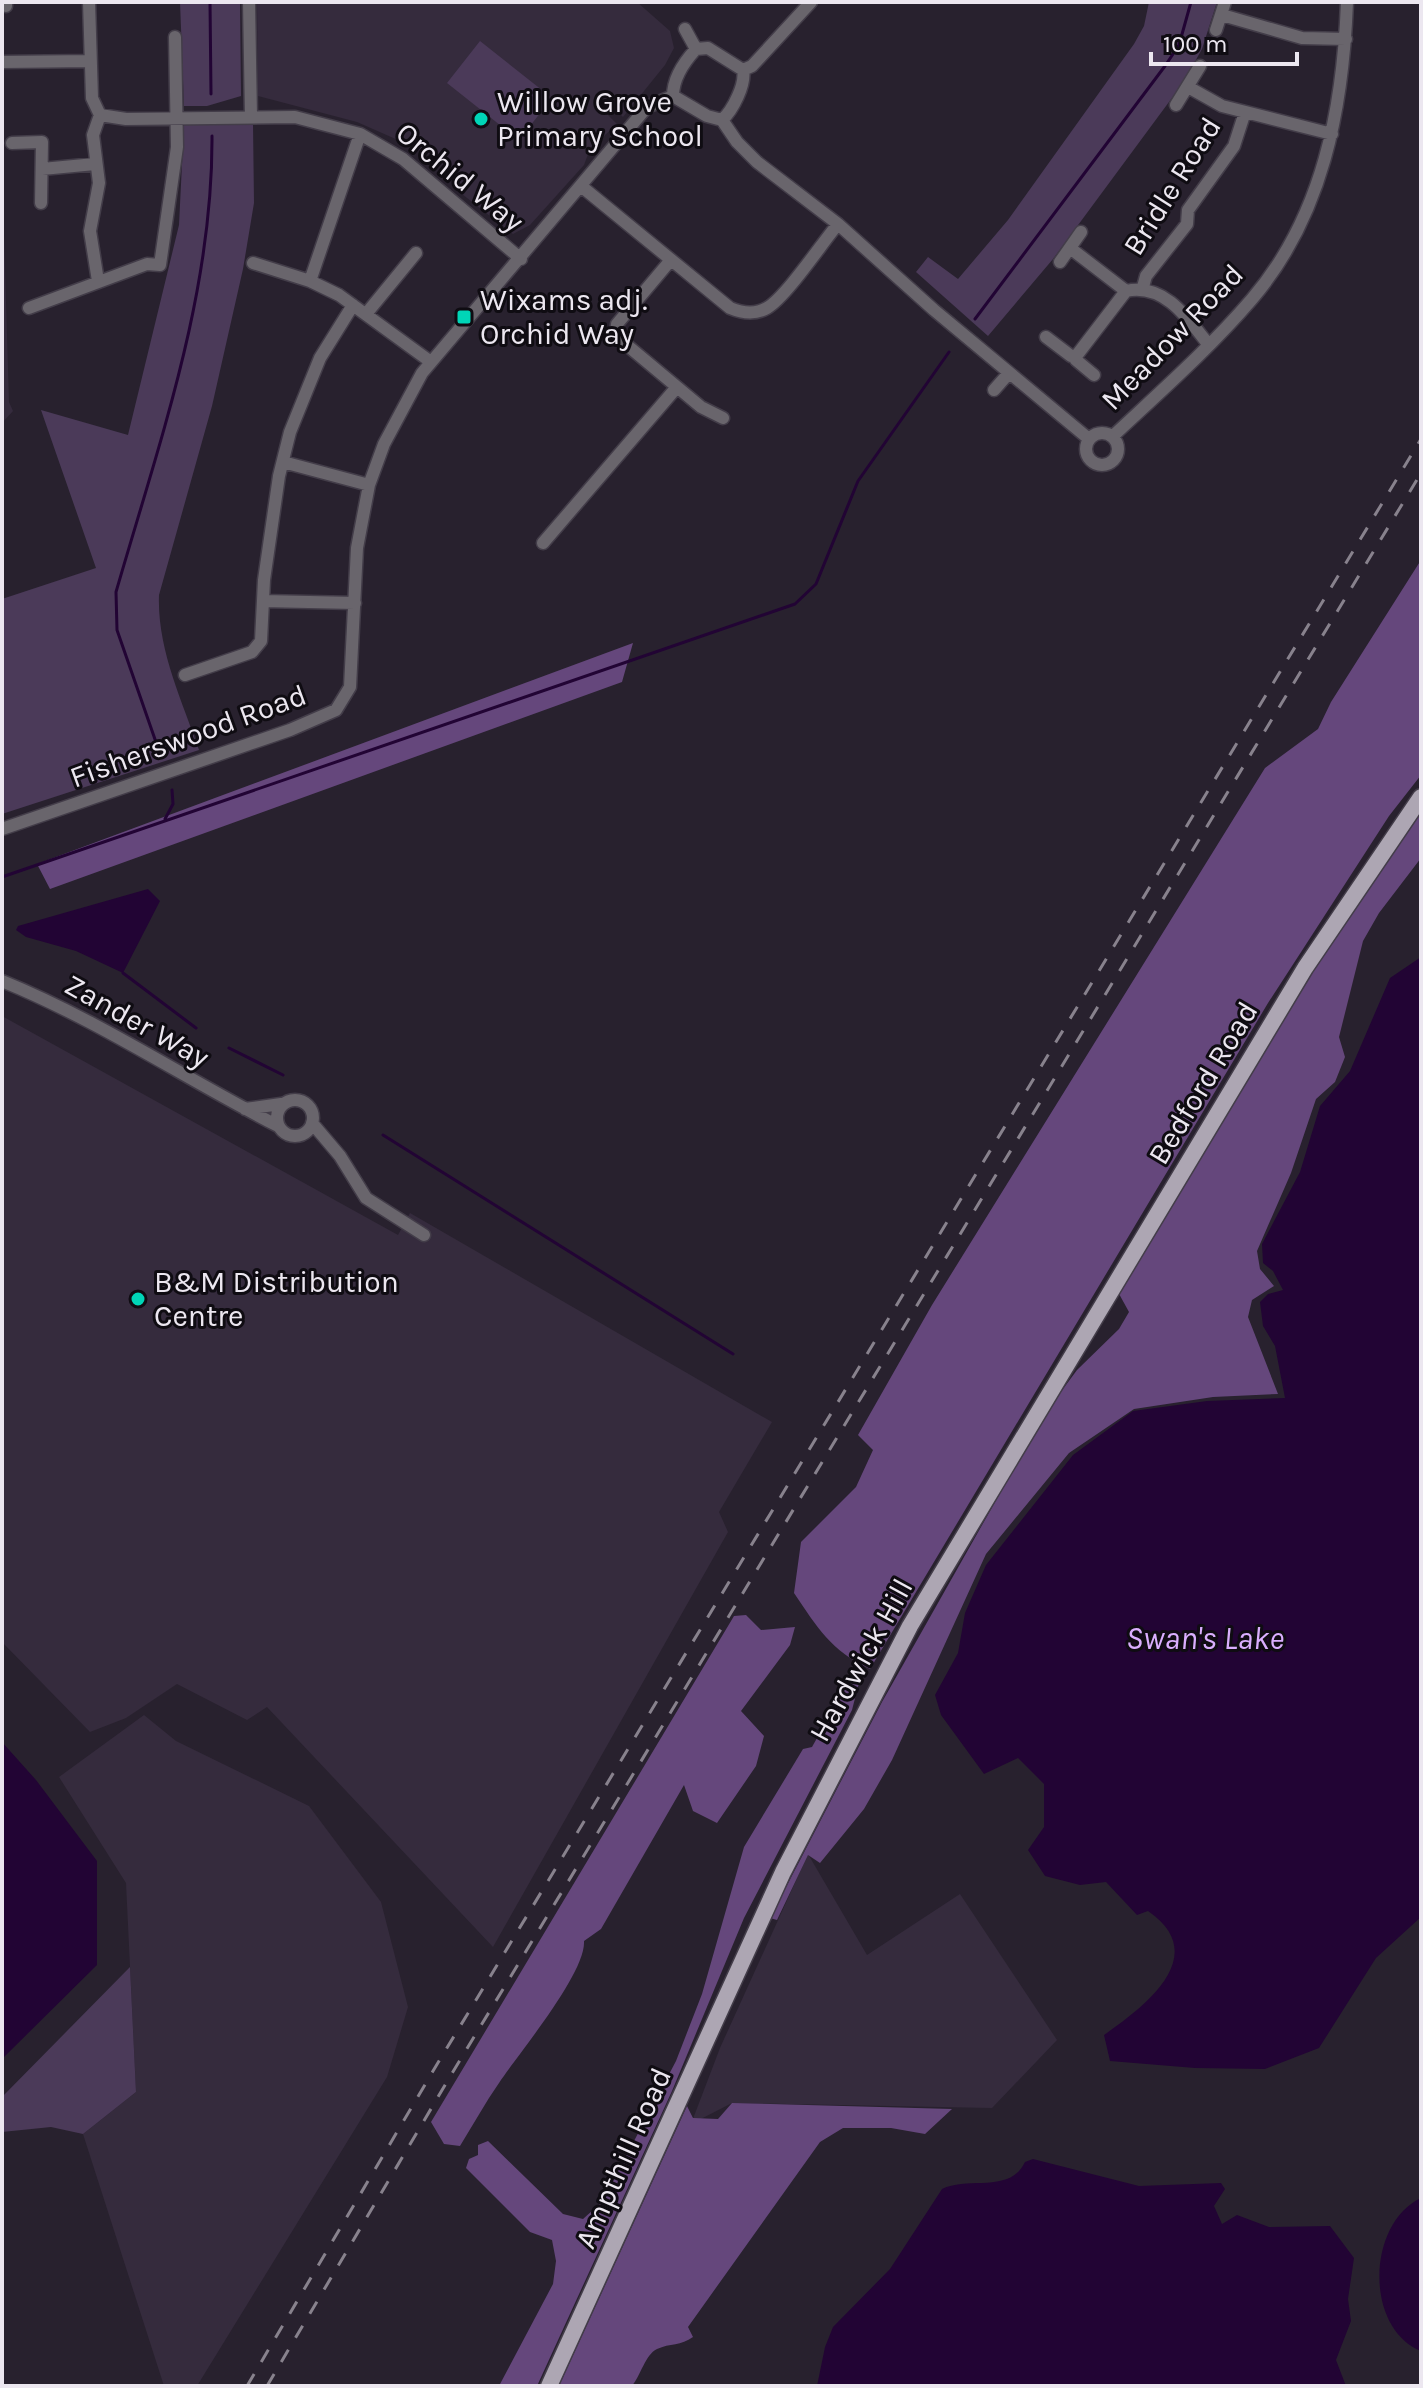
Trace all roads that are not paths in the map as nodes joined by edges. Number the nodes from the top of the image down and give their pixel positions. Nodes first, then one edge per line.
1 (89, 2) edge
2 (249, 2) edge
3 (811, 2) edge
4 (1347, 2) edge
5 (1224, 9) edge
6 (685, 29) dead end
7 (1216, 30) dead end
8 (175, 37) dead end
9 (1346, 39) junction
10 (696, 49) junction
11 (90, 61) junction
12 (2, 62) edge
13 (1200, 66) dead end
14 (743, 70) junction
15 (1188, 87) junction
16 (673, 96) junction
17 (1176, 105) dead end
18 (1245, 112) junction
19 (100, 115) junction
20 (251, 117) junction
21 (177, 118) junction
22 (722, 120) junction
23 (360, 134) junction
24 (1332, 134) junction
25 (12, 143) dead end
26 (95, 164) junction
27 (42, 169) junction
28 (581, 186) junction
29 (41, 203) dead end
30 (834, 229) junction
31 (1081, 232) dead end
32 (1070, 248) junction
33 (416, 253) dead end
34 (521, 259) junction
35 (672, 262) junction
36 (1060, 262) dead end
37 (253, 263) dead end
38 (98, 281) junction
39 (310, 281) junction
40 (1143, 287) junction
41 (1126, 291) junction
42 (353, 305) junction
43 (29, 308) dead end
44 (366, 314) junction
45 (1046, 337) dead end
46 (1208, 344) junction
47 (1077, 355) junction
48 (431, 362) junction
49 (1009, 373) junction
50 (1094, 375) dead end
51 (677, 387) junction
52 (994, 390) dead end
53 (723, 418) dead end
54 (1113, 436) junction
55 (1089, 439) junction
56 (283, 462) junction
57 (369, 485) junction
58 (543, 543) dead end
59 (263, 601) junction
60 (355, 603) junction
61 (185, 675) dead end
62 (1421, 797) edge
63 (2, 829) edge
64 (2, 981) edge
65 (281, 1104) junction
66 (245, 1109) junction
67 (312, 1123) junction
68 (278, 1126) junction
69 (299, 1135) junction
70 (331, 1147) junction
71 (424, 1235) dead end
72 (1041, 1404) joint
73 (746, 1951) joint
74 (549, 2386) edge

1 - 11 street
2 - 20 street
3 - 14 street
4 - 9 street, Meadow Road
5 - 7 street
5 - 9 street
6 - 10 street
8 - 21 street
9 - 24 street, Meadow Road
10 - 14 street
10 - 16 street
11 - 12 street
11 - 19 street
13 - 15 street
14 - 22 street
15 - 17 street
15 - 18 street
16 - 22 street
16 - 28 street, Fisherswood Road
18 - 24 street
18 - 40 street, Bridle Road
19 - 21 street, Orchid Way
19 - 26 street
20 - 21 street, Orchid Way
20 - 23 street, Orchid Way
21 - 38 street
22 - 30 street, Meadow Road
23 - 34 street, Orchid Way
23 - 39 street
24 - 46 street, Meadow Road
25 - 27 street
26 - 27 street
26 - 38 street
27 - 29 street
28 - 34 street, Fisherswood Road
28 - 35 street
30 - 35 street
30 - 49 street, Meadow Road
31 - 32 street
32 - 36 street
32 - 41 street
33 - 44 street
34 - 48 street, Fisherswood Road
35 - 51 street
37 - 39 street
38 - 43 street
39 - 42 street
40 - 41 street
40 - 46 street
41 - 47 street
42 - 44 street
42 - 56 street
44 - 48 street
45 - 47 street
46 - 54 street, Meadow Road
47 - 50 street
48 - 57 street, Fisherswood Road
49 - 52 street
49 - 55 street, Meadow Road
51 - 53 street
51 - 58 street
54 - 55 street
54 - 55 street
56 - 57 street
56 - 59 street
57 - 60 street, Fisherswood Road
59 - 60 street
59 - 61 street
60 - 63 street, Fisherswood Road
62 - 72 main road, Bedford Road
64 - 66 street, Zander Way
65 - 66 street
65 - 67 street
65 - 68 street
66 - 68 street, Zander Way
67 - 69 street
67 - 70 street
68 - 69 street
69 - 70 street
70 - 71 street
72 - 73 main road, Hardwick Hill
73 - 74 main road, Ampthill Road

